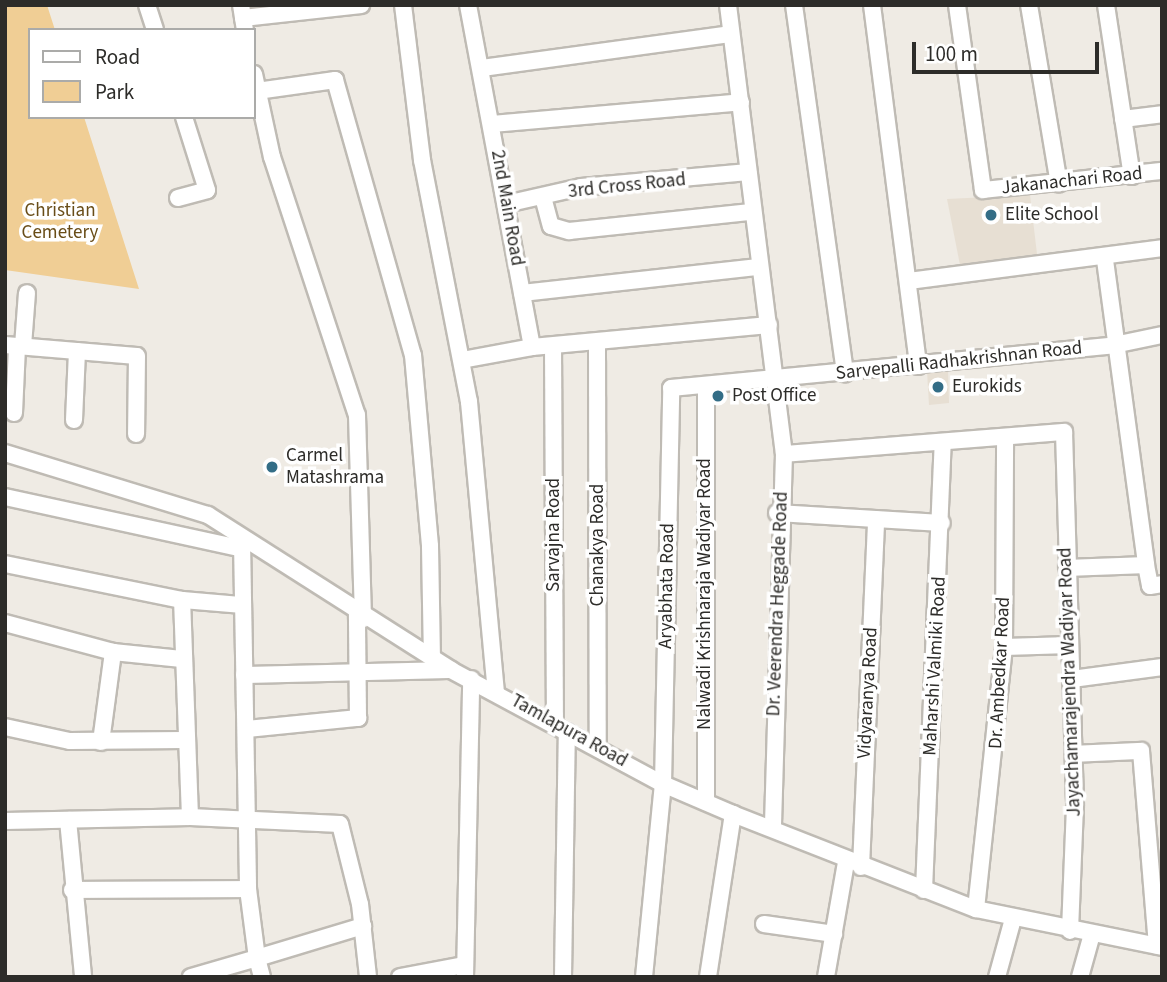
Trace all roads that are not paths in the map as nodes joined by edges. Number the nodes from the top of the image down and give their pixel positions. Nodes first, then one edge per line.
1 (147, 5) edge
2 (361, 5) edge
3 (402, 5) edge
4 (468, 5) edge
5 (728, 5) edge
6 (794, 5) edge
7 (872, 5) edge
8 (957, 5) edge
9 (1029, 5) edge
10 (1106, 5) edge
11 (243, 18) edge
12 (154, 28) edge
13 (730, 34) junction
14 (482, 68) junction
15 (256, 85) edge
16 (257, 91) junction
17 (741, 102) junction
18 (1162, 114) edge
19 (185, 119) edge
20 (1123, 119) junction
21 (492, 124) junction
22 (748, 172) junction
23 (1161, 175) edge
24 (1132, 176) junction
25 (1059, 184) junction
26 (543, 197) junction
27 (178, 198) dead end
28 (506, 204) junction
29 (751, 212) junction
30 (1162, 248) edge
31 (1105, 260) junction
32 (759, 267) junction
33 (909, 281) junction
34 (27, 293) dead end
35 (522, 293) junction
36 (768, 325) junction
37 (1162, 335) edge
38 (597, 342) junction
39 (1114, 345) junction
40 (15, 346) edge
41 (553, 346) junction
42 (532, 347) junction
43 (77, 351) junction
44 (462, 360) junction
45 (918, 366) junction
46 (845, 373) junction
47 (779, 381) junction
48 (706, 387) junction
49 (671, 388) joint
50 (14, 413) dead end
51 (75, 420) dead end
52 (136, 434) dead end
53 (1004, 437) junction
54 (943, 442) junction
55 (5, 453) edge
56 (784, 454) junction
57 (5, 496) edge
58 (777, 513) junction
59 (876, 519) junction
60 (942, 523) junction
61 (240, 544) junction
62 (5, 564) edge
63 (1146, 565) junction
64 (1067, 568) junction
65 (1156, 585) edge
66 (182, 600) junction
67 (242, 605) junction
68 (360, 616) junction
69 (5, 623) edge
70 (1070, 645) junction
71 (1004, 647) junction
72 (113, 652) junction
73 (432, 656) junction
74 (182, 659) junction
75 (1162, 667) edge
76 (451, 670) junction
77 (359, 673) junction
78 (244, 676) junction
79 (1072, 679) junction
80 (471, 680) junction
81 (496, 691) junction
82 (5, 727) edge
83 (561, 727) junction
84 (247, 729) junction
85 (184, 740) junction
86 (101, 742) junction
87 (598, 747) junction
88 (1074, 754) junction
89 (663, 784) junction
90 (706, 802) junction
91 (733, 814) junction
92 (190, 817) junction
93 (251, 818) junction
94 (68, 820) junction
95 (5, 821) edge
96 (773, 828) junction
97 (853, 865) junction
98 (248, 889) junction
99 (72, 890) junction
100 (924, 890) junction
101 (976, 909) junction
102 (1013, 919) junction
103 (764, 924) dead end
104 (363, 926) junction
105 (1070, 931) junction
106 (834, 934) junction
107 (1093, 934) junction
108 (1159, 946) edge
109 (257, 958) junction
110 (466, 973) edge
111 (83, 977) edge
112 (191, 977) edge
113 (262, 977) edge
114 (369, 977) edge
115 (400, 977) edge
116 (563, 977) edge
117 (643, 977) edge
118 (708, 977) edge
119 (826, 977) edge
120 (997, 977) edge
121 (1080, 977) edge

1 - 12 street
2 - 11 street
3 - 44 street
4 - 14 street, 2nd Main Road
5 - 13 street, Dr. Veerendra Heggade Road
6 - 46 street
7 - 33 street
8 - 25 street, Jakanachari Road
9 - 25 street
10 - 20 street
13 - 14 street
13 - 17 street, Dr. Veerendra Heggade Road
14 - 21 street, 2nd Main Road
15 - 16 street
16 - 68 street
16 - 73 street
17 - 21 street
17 - 22 street, Dr. Veerendra Heggade Road
18 - 20 street
19 - 27 street
20 - 24 street
21 - 28 street, 2nd Main Road
22 - 26 street, 3rd Cross Road
22 - 29 street, Dr. Veerendra Heggade Road
23 - 24 street, Jakanachari Road
24 - 25 street, Jakanachari Road
26 - 28 street, 3rd Cross Road
26 - 29 street
28 - 35 street, 2nd Main Road
29 - 32 street, Dr. Veerendra Heggade Road
30 - 31 street
31 - 33 street
31 - 39 street
32 - 35 street
32 - 36 street, Dr. Veerendra Heggade Road
33 - 45 street
34 - 40 street
35 - 42 street, 2nd Main Road
36 - 38 street
36 - 47 street, Dr. Veerendra Heggade Road
37 - 39 street, Sarvepalli Radhakrishnan Road
38 - 41 street
38 - 87 street, Chanakya Road
39 - 45 street, Sarvepalli Radhakrishnan Road
39 - 63 street
40 - 43 street
40 - 50 street
41 - 42 street
41 - 83 street, Sarvajna Road
42 - 44 street
43 - 51 street
43 - 52 street
44 - 81 street
45 - 46 street, Sarvepalli Radhakrishnan Road
46 - 47 street, Sarvepalli Radhakrishnan Road
47 - 48 street, Sarvepalli Radhakrishnan Road
47 - 56 street, Dr. Veerendra Heggade Road
48 - 49 street, Sarvepalli Radhakrishnan Road
48 - 90 street, Nalwadi Krishnaraja Wadiyar Road
49 - 89 street, Aryabhata Road
53 - 54 street
53 - 64 street, Jayachamarajendra Wadiyar Road
53 - 71 street, Dr. Ambedkar Road
54 - 56 street
54 - 60 street, Maharshi Valmiki Road
55 - 61 street, Tamlapura Road
56 - 58 street, Dr. Veerendra Heggade Road
57 - 61 street
58 - 59 street
58 - 96 street, Dr. Veerendra Heggade Road
59 - 60 street
59 - 97 street, Vidyaranya Road
60 - 100 street, Maharshi Valmiki Road
61 - 67 street
61 - 68 street, Tamlapura Road
62 - 66 street
63 - 64 street
63 - 65 street
64 - 70 street, Jayachamarajendra Wadiyar Road
66 - 67 street
66 - 74 street
67 - 78 street
68 - 73 street, Tamlapura Road
68 - 77 street
69 - 72 street
70 - 71 street
70 - 79 street, Jayachamarajendra Wadiyar Road
71 - 101 street, Dr. Ambedkar Road
72 - 74 street
72 - 86 street
73 - 76 street, Tamlapura Road
74 - 85 street
75 - 79 street
76 - 77 street
76 - 80 street, Tamlapura Road
77 - 78 street
77 - 84 street
78 - 84 street
79 - 88 street, Jayachamarajendra Wadiyar Road
80 - 81 street, Tamlapura Road
80 - 110 street
81 - 83 street, Tamlapura Road
82 - 86 street
83 - 87 street, Tamlapura Road
83 - 116 street, Sarvajna Road
84 - 93 street
85 - 86 street
85 - 92 street
87 - 89 street, Tamlapura Road
88 - 105 street, Jayachamarajendra Wadiyar Road
88 - 108 street
89 - 90 street, Tamlapura Road
89 - 117 street, Aryabhata Road
90 - 91 street, Tamlapura Road
91 - 96 street, Tamlapura Road
91 - 118 street
92 - 93 street
92 - 94 street
93 - 98 street
93 - 104 street
94 - 95 street
94 - 99 street
96 - 97 street, Tamlapura Road
97 - 100 street, Tamlapura Road
97 - 106 street, Vidyaranya Road
98 - 99 street
98 - 109 street
99 - 111 street
100 - 101 street, Tamlapura Road
101 - 102 street, Tamlapura Road
102 - 105 street, Tamlapura Road
102 - 120 street
103 - 106 street
104 - 109 street
104 - 114 street
105 - 107 street, Tamlapura Road
106 - 119 street, Vidyaranya Road
107 - 108 street, Tamlapura Road
107 - 121 street
109 - 112 street
109 - 113 street
110 - 115 street

